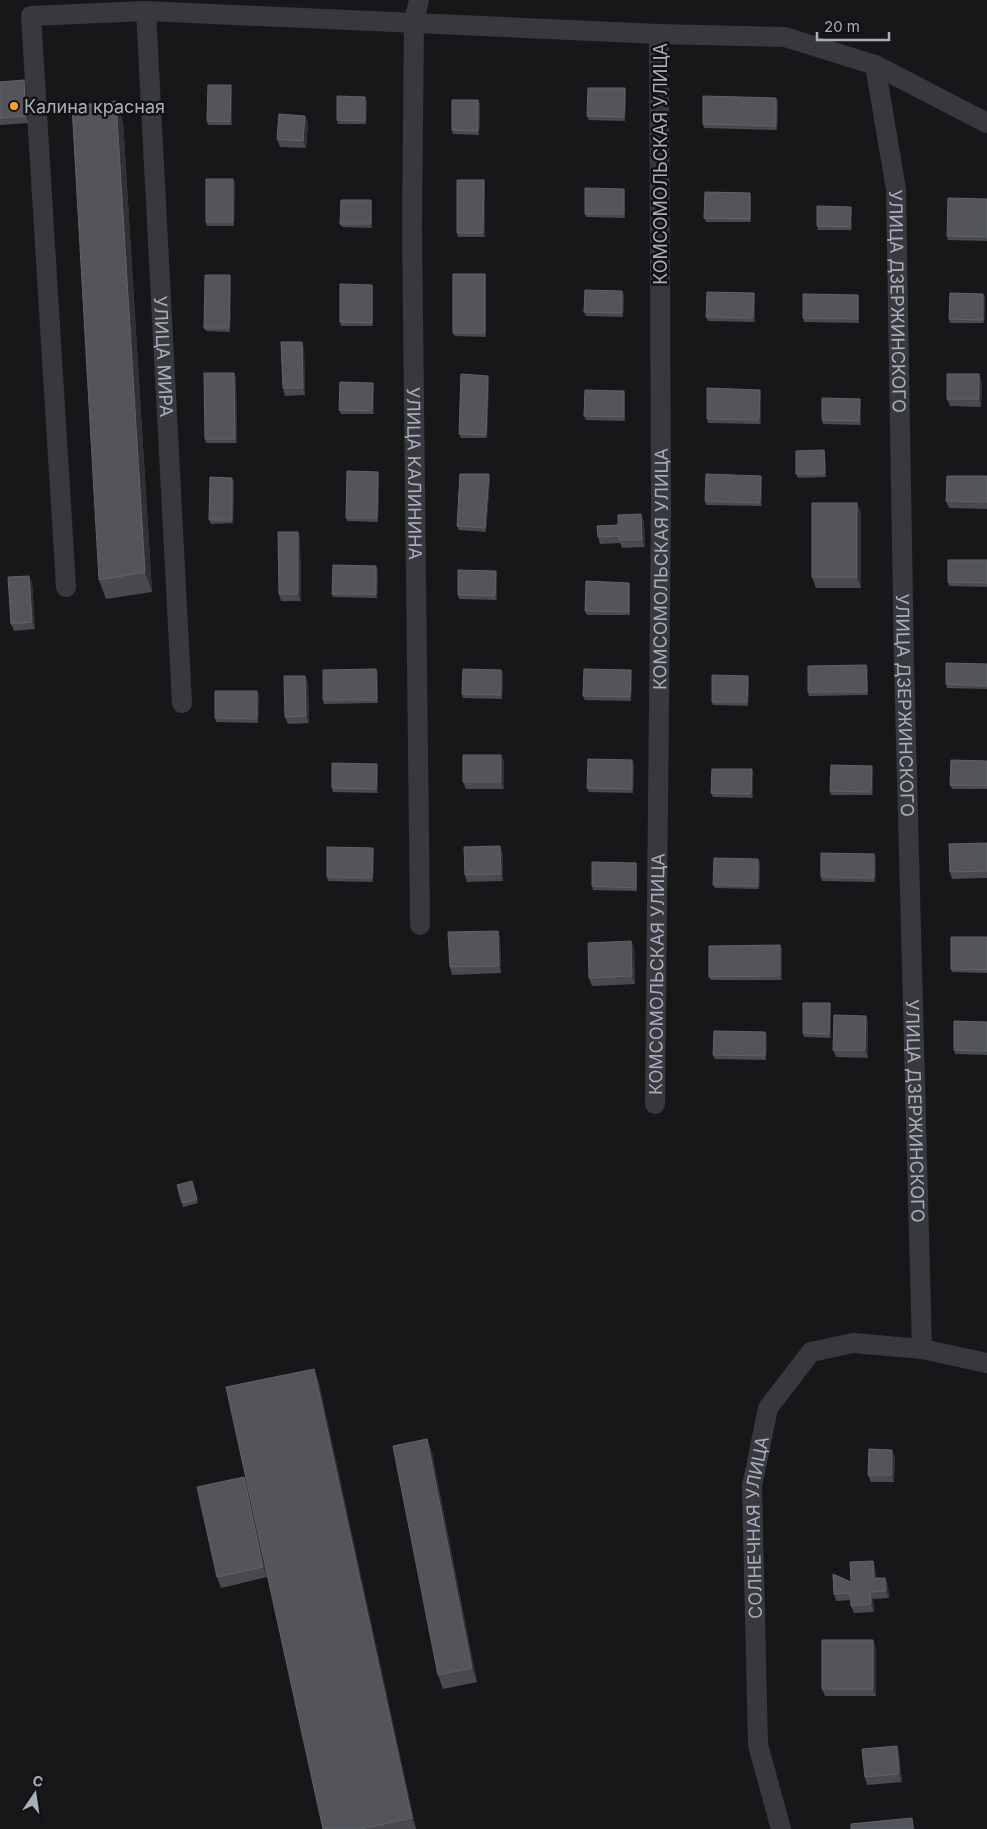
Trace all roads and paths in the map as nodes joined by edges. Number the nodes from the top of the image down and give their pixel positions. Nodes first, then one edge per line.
1 (419, 0) edge
2 (146, 11) junction
3 (414, 22) junction
4 (659, 34) junction
5 (875, 65) junction
6 (987, 123) edge
7 (66, 587) dead end
8 (182, 703) dead end
9 (420, 925) dead end
10 (656, 1104) dead end
11 (922, 1349) junction
12 (987, 1364) edge
13 (781, 1829) edge

1 - 3 street, УЛИЦА КАЛИНИНА
2 - 3 street
2 - 7 street
2 - 8 street, УЛИЦА МИРА
3 - 4 street
3 - 9 street, УЛИЦА КАЛИНИНА
4 - 5 street
4 - 10 street, КОМСОМОЛЬСКАЯ УЛИЦА
5 - 6 street
5 - 11 street, УЛИЦА ДЗЕРЖИНСКОГО
11 - 12 street, СОЛНЕЧНАЯ УЛИЦА
11 - 13 street, СОЛНЕЧНАЯ УЛИЦА

